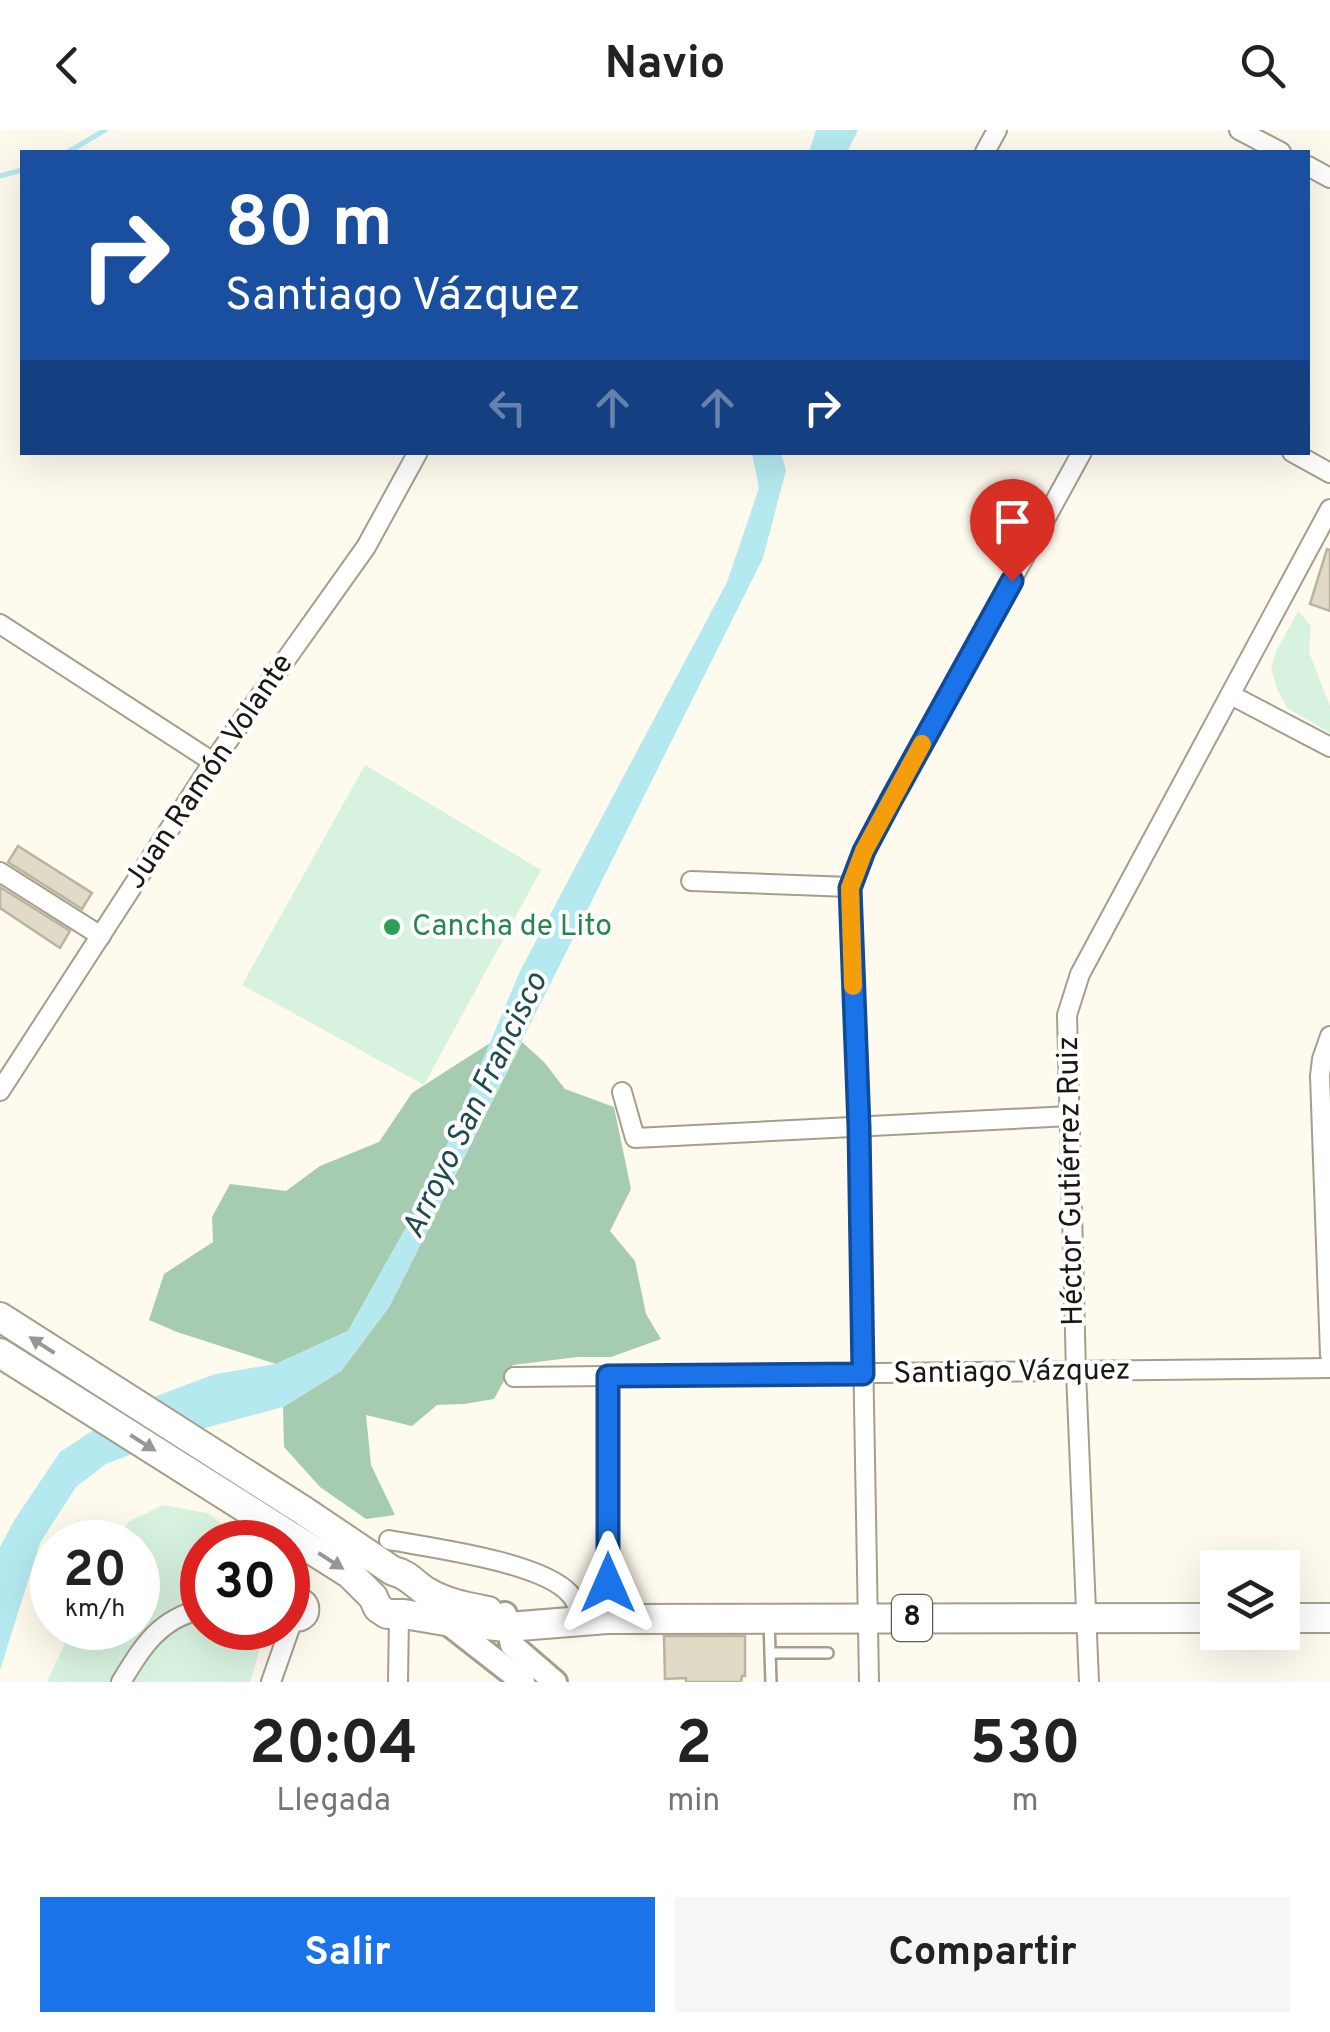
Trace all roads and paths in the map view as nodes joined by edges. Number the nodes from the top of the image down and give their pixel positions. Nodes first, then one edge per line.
1 (1250, 138) edge
2 (1277, 150) edge
3 (416, 455) edge
4 (1080, 455) edge
5 (1297, 455) edge
6 (1330, 473) edge
7 (1330, 509) edge
8 (0, 624) edge
9 (1231, 695) junction
10 (1330, 747) edge
11 (213, 762) junction
12 (0, 872) edge
13 (692, 881) dead end
14 (850, 888) junction
15 (101, 936) junction
16 (1330, 1036) edge
17 (0, 1091) edge
18 (622, 1092) dead end
19 (1070, 1116) junction
20 (859, 1127) junction
21 (0, 1317) edge
22 (0, 1353) edge
23 (1330, 1355) edge
24 (1330, 1368) edge
25 (1076, 1372) junction
26 (863, 1374) junction
27 (608, 1376) junction
28 (514, 1377) dead end
29 (292, 1520) edge
30 (293, 1520) edge
31 (310, 1529) edge
32 (310, 1536) edge
33 (390, 1540) dead end
34 (403, 1576) junction
35 (373, 1597) junction
36 (401, 1614) junction
37 (180, 1616) edge
38 (594, 1617) junction
39 (769, 1618) junction
40 (867, 1618) junction
41 (1087, 1618) junction
42 (1200, 1618) edge
43 (1300, 1618) edge
44 (1330, 1618) edge
45 (506, 1620) junction
46 (445, 1621) junction
47 (281, 1650) edge
48 (828, 1653) dead end
49 (770, 1654) junction
50 (120, 1682) edge
51 (271, 1682) edge
52 (398, 1682) edge
53 (523, 1682) edge
54 (554, 1682) edge
55 (771, 1682) edge
56 (868, 1682) edge
57 (1089, 1682) edge

1 - 2 street
3 - 11 street, Juan Ramón Volante
4 - 14 street
5 - 6 street
7 - 9 street, Héctor Gutiérrez Ruiz
8 - 11 street
9 - 10 street
9 - 19 street, Héctor Gutiérrez Ruiz
11 - 15 street, Juan Ramón Volante
12 - 15 street
13 - 14 street
14 - 20 street
15 - 17 street, Juan Ramón Volante
16 - 23 street
18 - 20 street
19 - 20 street
19 - 25 street, Héctor Gutiérrez Ruiz
20 - 26 street
30 -> 21 highway, 8
22 -> 29 highway, 8
24 - 25 street, Santiago Vázquez
25 - 26 street, Santiago Vázquez
25 - 41 street, Héctor Gutiérrez Ruiz
26 - 27 street, Santiago Vázquez
26 - 40 street
27 - 28 street, Santiago Vázquez
27 - 38 street
31 - 34 highway, 8
32 -> 35 highway, 8
33 - 38 street
34 - 35 highway
34 - 36 highway
34 - 45 highway, 8
35 - 36 highway, 8
36 - 46 highway, 8
36 - 52 street
37 - 50 street
38 - 39 highway, 8
38 - 45 highway, 8
39 - 40 highway, 8
39 - 49 lane
40 - 41 highway, 8
40 - 56 street
41 - 42 highway, 8
41 - 57 street, Héctor Gutiérrez Ruiz
43 - 44 highway
45 - 46 highway, 8
45 - 54 main road
46 - 53 main road
47 - 51 street
48 - 49 lane
49 - 55 lane

